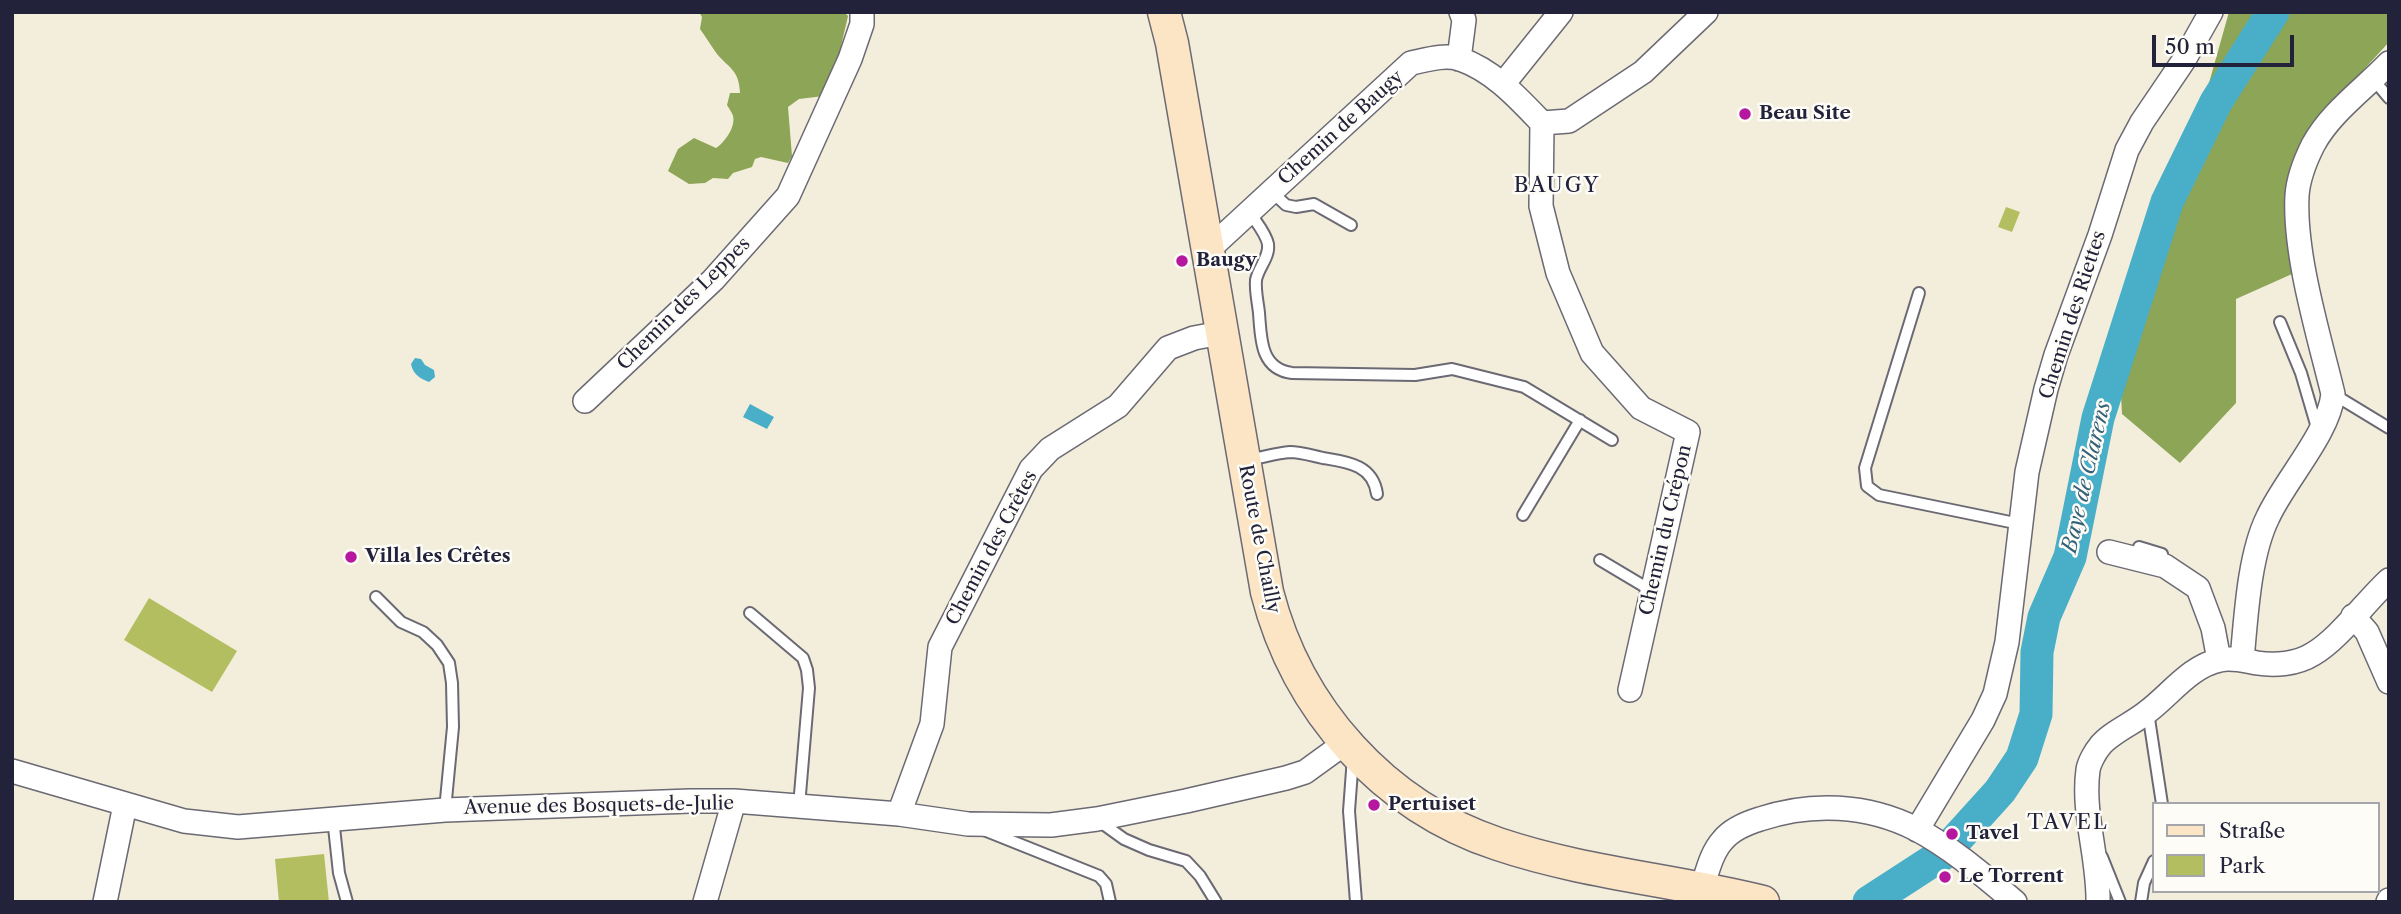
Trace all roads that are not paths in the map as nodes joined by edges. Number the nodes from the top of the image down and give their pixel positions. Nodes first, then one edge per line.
1 (862, 12) edge
2 (1164, 12) edge
3 (1461, 12) edge
4 (1561, 12) edge
5 (1706, 12) edge
6 (2211, 12) edge
7 (1459, 59) junction
8 (2381, 71) edge
9 (1504, 83) junction
10 (2389, 98) edge
11 (1542, 123) junction
12 (1271, 191) junction
13 (1249, 211) junction
14 (1350, 225) dead end
15 (1207, 251) junction
16 (1919, 293) dead end
17 (2280, 322) dead end
18 (1221, 333) junction
19 (2333, 394) junction
20 (585, 401) dead end
21 (1580, 420) junction
22 (2389, 428) edge
23 (2319, 433) junction
24 (1612, 440) dead end
25 (1244, 461) junction
26 (1377, 494) dead end
27 (1523, 515) dead end
28 (2021, 524) junction
29 (2138, 547) dead end
30 (2109, 552) dead end
31 (1600, 560) dead end
32 (2165, 566) junction
33 (2389, 580) edge
34 (1652, 591) junction
35 (376, 597) dead end
36 (750, 613) dead end
37 (2353, 616) junction
38 (2219, 660) junction
39 (2242, 660) junction
40 (2389, 682) edge
41 (1629, 690) dead end
42 (2148, 712) junction
43 (1349, 747) junction
44 (12, 771) edge
45 (734, 802) junction
46 (2162, 802) edge
47 (125, 805) junction
48 (799, 806) junction
49 (446, 810) junction
50 (899, 814) junction
51 (333, 818) junction
52 (1097, 819) junction
53 (968, 824) junction
54 (2091, 829) junction
55 (1917, 830) junction
56 (2152, 865) edge
57 (1702, 888) junction
58 (105, 902) edge
59 (346, 902) edge
60 (705, 902) edge
61 (1110, 902) edge
62 (1216, 902) edge
63 (1356, 902) edge
64 (1763, 902) edge
65 (2015, 902) edge
66 (2098, 902) edge
67 (2120, 902) edge
68 (2141, 902) edge

1 - 20 street, Chemin des Leppes
2 - 15 main road, Route de Chailly
3 - 7 street
4 - 9 street
5 - 11 street
6 - 28 street, Chemin des Riettes
7 - 9 street, Chemin de Baugy
7 - 12 street, Chemin de Baugy
8 - 10 lane
8 - 19 street
9 - 11 street, Chemin de Baugy
11 - 34 street, Chemin du Crépon
12 - 13 street, Chemin de Baugy
12 - 14 lane
13 - 15 street, Chemin de Baugy
13 - 21 lane
15 - 18 main road, Route de Chailly
16 - 28 lane
17 - 23 lane
18 - 25 main road, Route de Chailly
18 - 50 street, Chemin des Crêtes
19 - 22 lane
19 - 23 street
21 - 24 lane
21 - 27 lane
23 - 39 street
25 - 26 lane
25 - 43 main road, Route de Chailly
28 - 55 street, Chemin des Riettes
29 - 32 lane
30 - 32 street
31 - 34 lane
32 - 38 street
33 - 37 street
34 - 41 street, Chemin du Crépon
35 - 49 lane
36 - 48 lane
37 - 39 street
37 - 40 street
38 - 39 street
38 - 42 street
42 - 46 lane
42 - 54 street
43 - 52 street, Avenue des Bosquets-de-Julie
43 - 57 main road, Route de Chailly
43 - 63 lane
44 - 47 street, Avenue des Bosquets-de-Julie
45 - 48 street, Avenue des Bosquets-de-Julie
45 - 49 street, Avenue des Bosquets-de-Julie
45 - 60 street
47 - 51 street, Avenue des Bosquets-de-Julie
47 - 58 street
48 - 50 street, Avenue des Bosquets-de-Julie
49 - 51 street, Avenue des Bosquets-de-Julie
50 - 53 street, Avenue des Bosquets-de-Julie
51 - 59 lane
52 - 53 street, Avenue des Bosquets-de-Julie
52 - 62 lane
53 - 61 lane
54 - 66 street
54 - 67 lane
55 - 57 street
55 - 65 street
56 - 68 lane
57 - 64 main road, Route de Chailly

